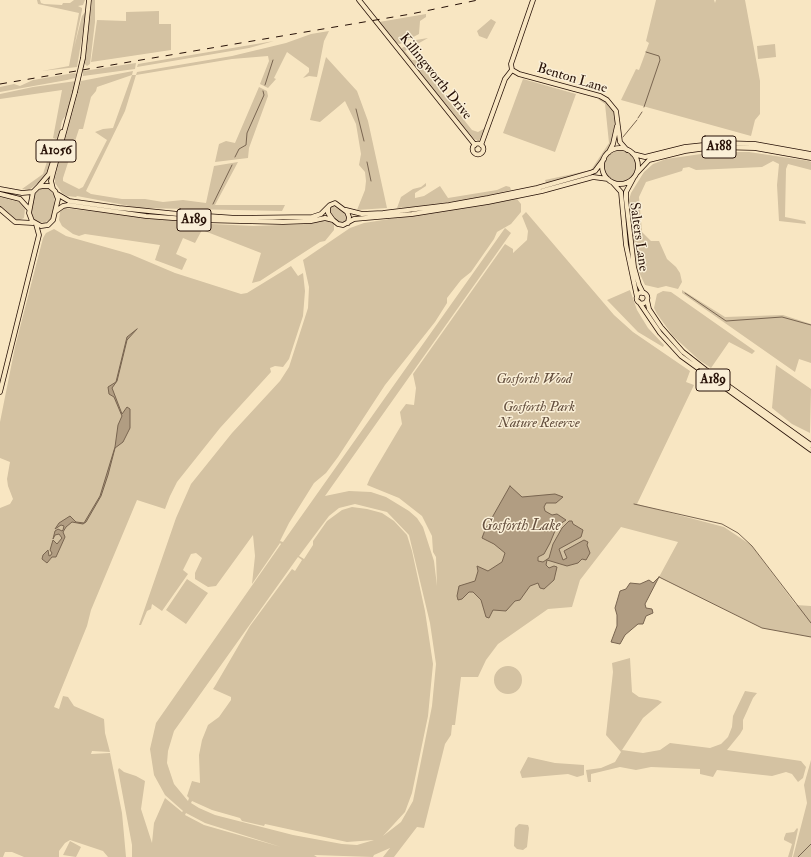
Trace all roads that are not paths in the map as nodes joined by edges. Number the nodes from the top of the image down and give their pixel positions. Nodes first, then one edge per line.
1 (89, 0) edge
2 (359, 0) edge
3 (533, 0) edge
4 (512, 70) junction
5 (70, 112) junction
6 (618, 116) junction
7 (475, 145) junction
8 (481, 145) junction
9 (627, 150) junction
10 (633, 154) junction
11 (811, 154) edge
12 (605, 157) junction
13 (811, 158) edge
14 (636, 174) junction
15 (608, 179) junction
16 (633, 179) junction
17 (613, 183) junction
18 (38, 187) junction
19 (53, 189) junction
20 (0, 190) edge
21 (33, 192) junction
22 (0, 194) edge
23 (57, 194) junction
24 (328, 208) junction
25 (0, 209) edge
26 (29, 209) junction
27 (344, 209) junction
28 (56, 211) junction
29 (28, 215) junction
30 (333, 220) junction
31 (21, 222) junction
32 (348, 223) junction
33 (34, 224) junction
34 (48, 225) junction
35 (36, 248) junction
36 (643, 293) junction
37 (637, 297) junction
38 (647, 300) junction
39 (639, 302) junction
40 (0, 392) edge
41 (811, 445) edge
42 (811, 450) edge

1 - 5 main road, A1056, bridge
2 - 7 main road, Killingworth Drive
3 - 4 main road
4 - 6 main road, Benton Lane
4 - 8 main road
5 - 18 main road, A1056
5 - 19 main road, A1056
6 - 9 main road
6 - 12 main road
7 - 8 main road
7 - 8 main road, Killingworth Drive
9 - 10 main road
9 - 12 main road
10 - 11 main road, A188
10 - 14 main road
12 - 15 main road
12 - 27 main road
13 - 14 main road, A188
14 - 16 main road, A189
15 - 17 main road, A189
15 - 32 main road
16 - 17 main road
16 - 36 main road, Salters Lane / A189
17 - 37 main road, Salters Lane / A189
18 - 19 main road
18 - 21 main road
19 - 23 main road, A189
20 - 21 main road
21 - 26 main road
22 - 26 main road
23 - 24 main road, A189
23 - 28 main road
24 - 27 main road
24 - 30 main road
25 - 31 main road
26 - 29 main road
27 - 32 main road
28 - 30 main road, A189
28 - 34 main road
29 - 31 main road
29 - 33 main road
30 - 32 main road
31 - 33 main road
33 - 34 main road
33 - 35 main road
34 - 35 main road
35 - 40 main road
36 - 37 main road
36 - 38 main road, A189
37 - 39 main road, A189
38 - 39 main road
38 - 41 main road, A189
39 - 42 main road, A189

